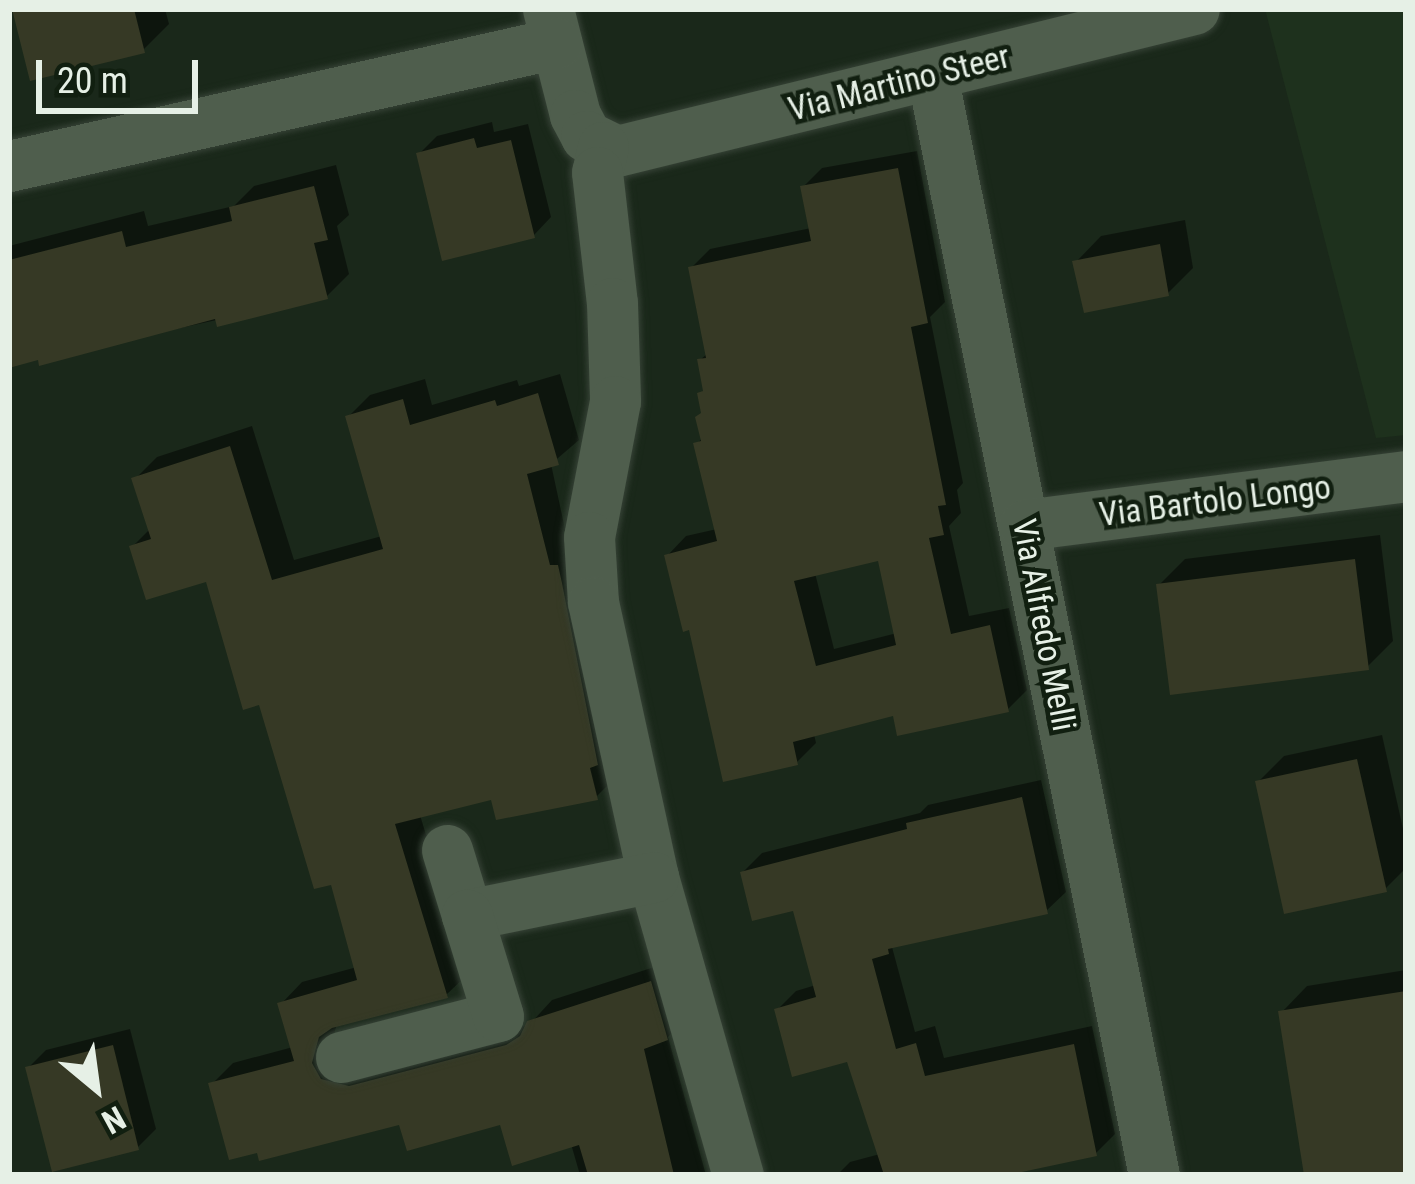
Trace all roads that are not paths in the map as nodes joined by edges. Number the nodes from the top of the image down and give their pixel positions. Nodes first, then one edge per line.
1 (1193, 9) edge
2 (552, 26) edge
3 (932, 75) junction
4 (603, 147) junction
5 (9, 166) edge
6 (1406, 476) edge
7 (1024, 525) junction
8 (447, 850) dead end
9 (653, 877) junction
10 (467, 915) junction
11 (341, 1057) dead end
12 (739, 1175) edge
13 (1154, 1175) edge

1 - 3 street, Via Martino Steer
2 - 4 street
2 - 5 street
3 - 4 street, Via Martino Steer
3 - 7 street, Via Alfredo Melli
4 - 9 street
6 - 7 street, Via Bartolo Longo
7 - 13 street, Via Alfredo Melli
8 - 10 street
9 - 10 street
9 - 12 street
10 - 11 street

